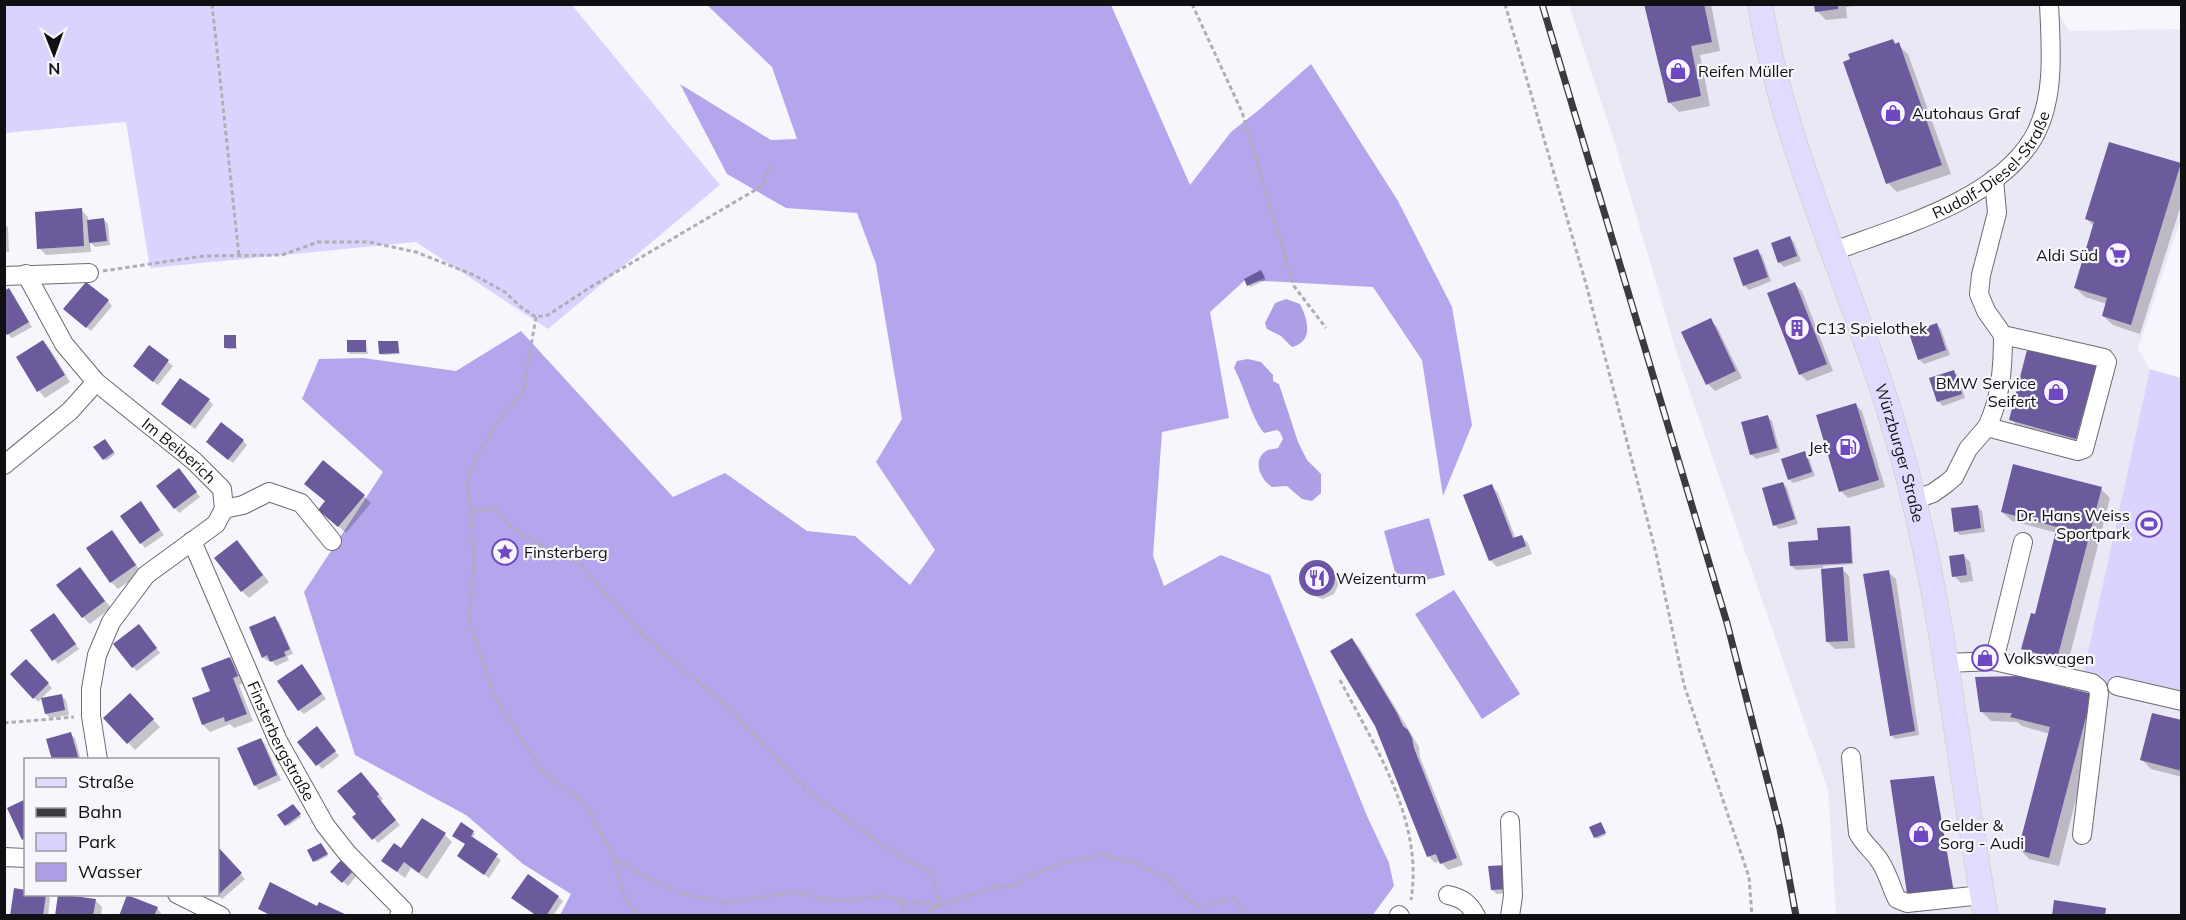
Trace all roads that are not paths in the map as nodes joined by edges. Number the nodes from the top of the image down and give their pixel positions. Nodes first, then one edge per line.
1 (1760, 4) edge
2 (2049, 4) edge
3 (1994, 179) junction
4 (1834, 251) junction
5 (26, 273) junction
6 (89, 273) road end
7 (4, 276) edge
8 (2004, 335) junction
9 (96, 382) junction
10 (1987, 427) junction
11 (4, 465) edge
12 (1914, 500) junction
13 (224, 509) junction
14 (192, 541) junction
15 (332, 542) dead end
16 (2023, 542) dead end
17 (1994, 661) junction
18 (1946, 663) junction
19 (2117, 686) dead end
20 (2181, 701) edge
21 (1851, 757) dead end
22 (98, 758) edge
23 (1510, 820) dead end
24 (2082, 835) dead end
25 (4, 857) edge
26 (24, 858) edge
27 (1448, 895) dead end
28 (181, 896) edge
29 (1984, 905) edge
30 (221, 915) edge
31 (399, 915) edge
32 (1476, 915) edge
33 (1510, 915) edge

1 - 4 main road, Würzburger Straße
2 - 3 street, Rudolf-Diesel-Straße
3 - 4 street, Rudolf-Diesel-Straße
3 - 8 street
4 - 12 main road, Würzburger Straße
5 - 6 street
5 - 7 street
5 - 9 street, Im Beiberich
8 - 10 street
8 - 10 street
9 - 11 street
9 - 13 street, Im Beiberich
10 - 12 street
12 - 18 main road, Würzburger Straße
13 - 14 street
13 - 15 street
14 - 22 street
14 - 31 street, Finsterbergstraße
16 - 17 street
17 - 18 street
17 - 24 street
18 - 29 main road, Würzburger Straße
19 - 20 street
21 - 29 street
23 - 33 street
25 - 26 street
27 - 32 street
28 - 30 street

